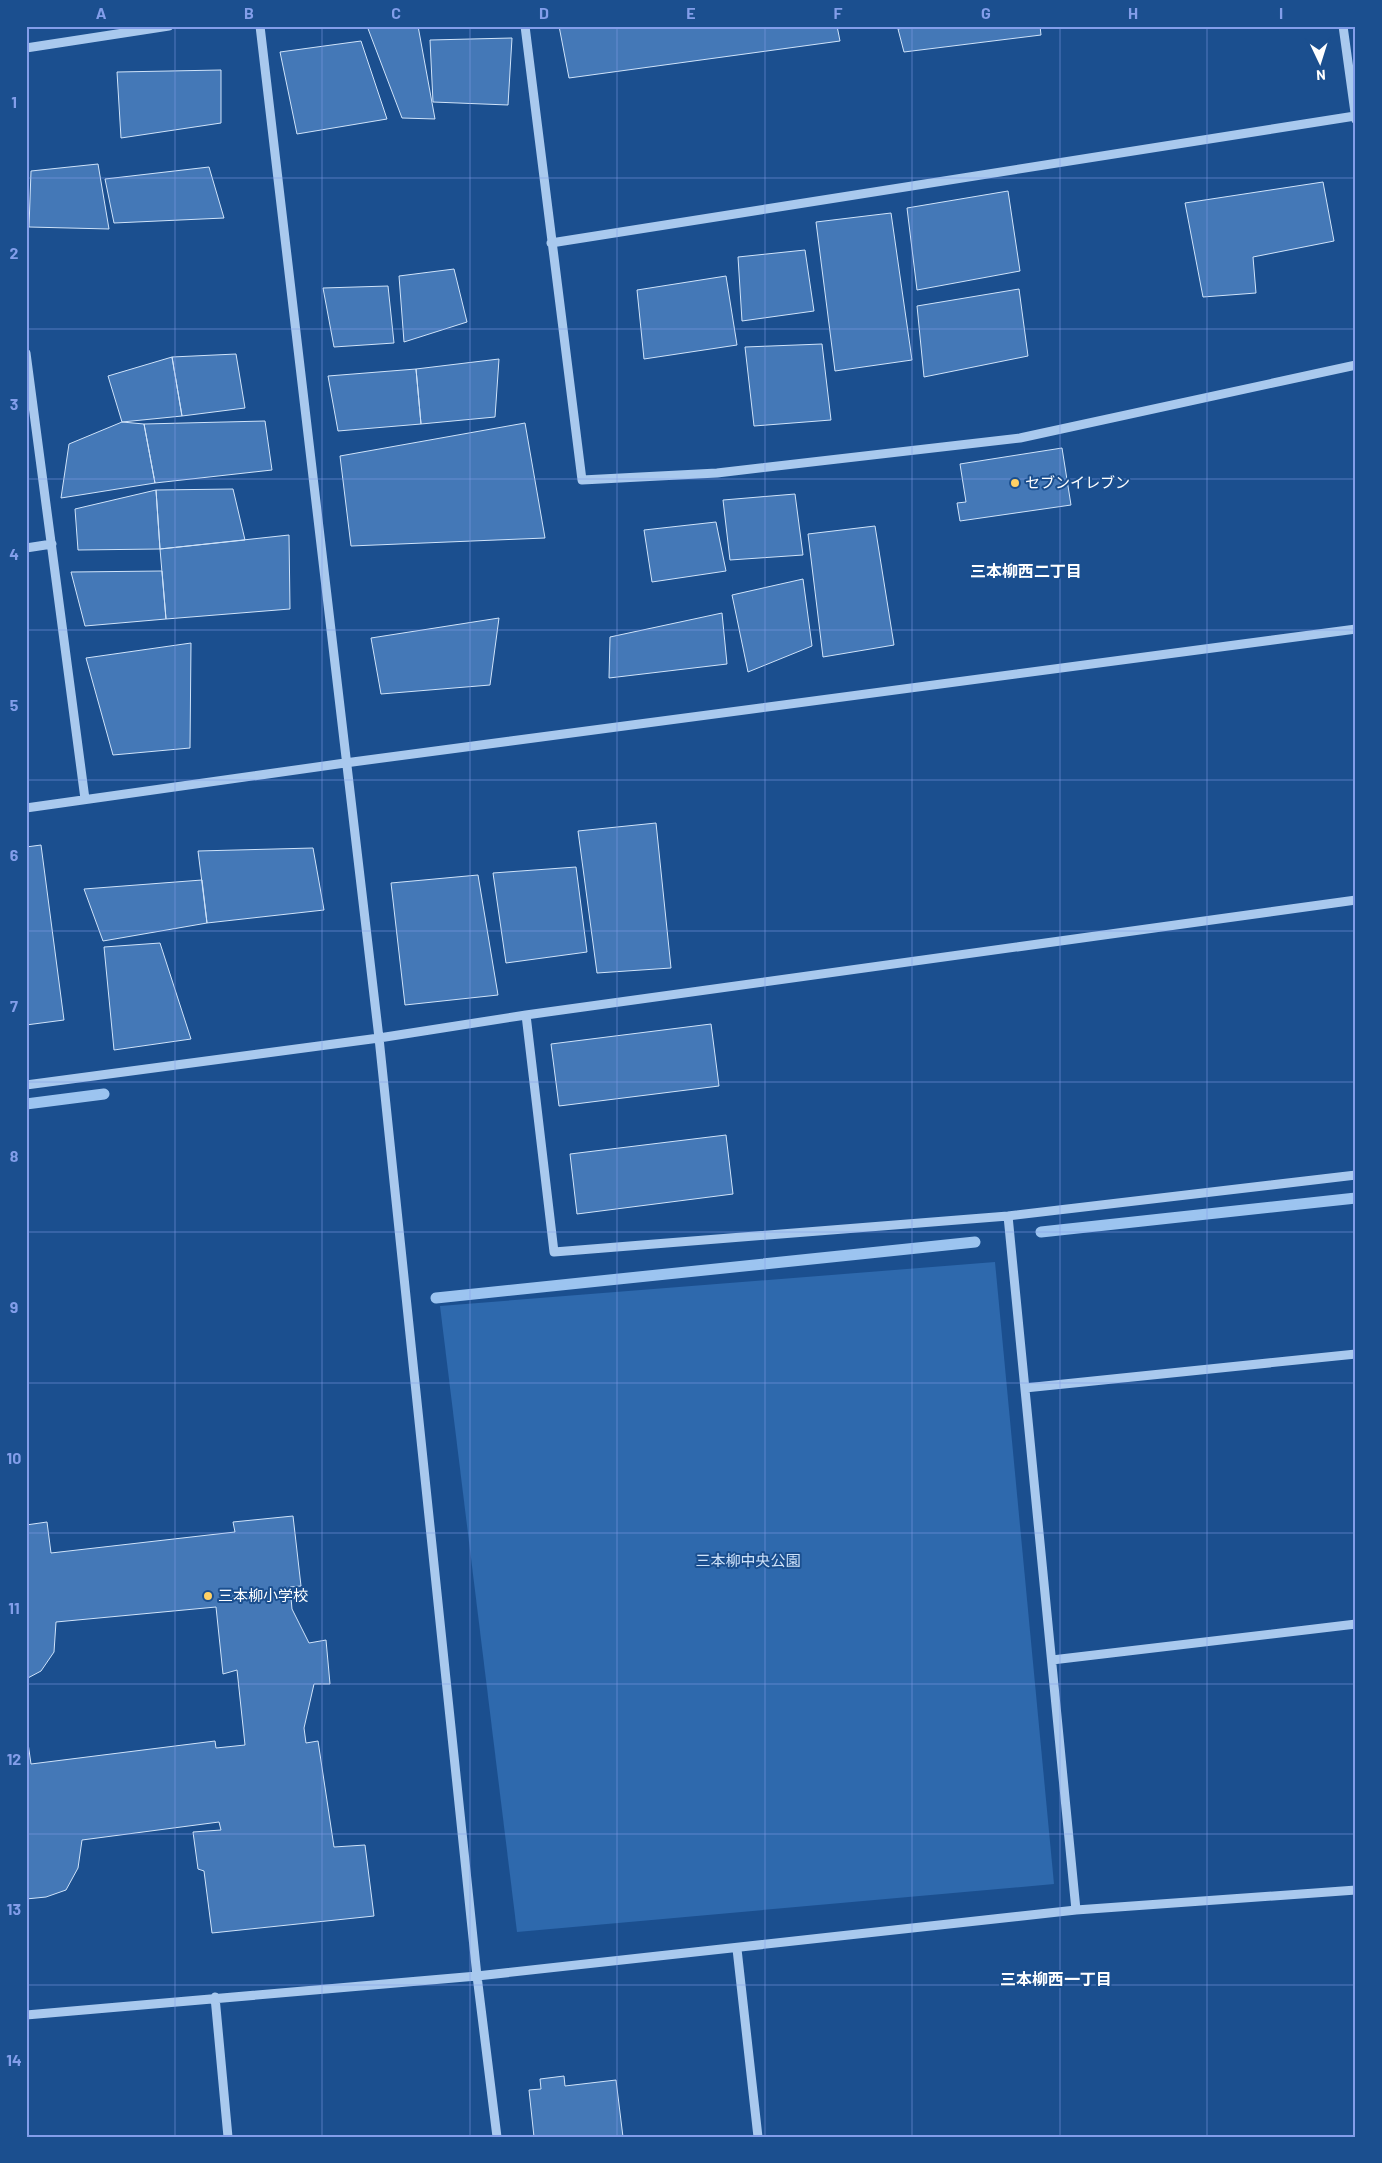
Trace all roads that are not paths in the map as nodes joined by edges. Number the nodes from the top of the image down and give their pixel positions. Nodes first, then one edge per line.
1 (170, 26) edge
2 (260, 26) edge
3 (525, 26) edge
4 (1343, 26) edge
5 (26, 48) edge
6 (1355, 116) edge
7 (1356, 121) edge
8 (551, 243) junction
9 (26, 353) edge
10 (1356, 365) edge
11 (52, 544) junction
12 (26, 548) edge
13 (1356, 629) edge
14 (345, 762) junction
15 (85, 799) junction
16 (26, 808) edge
17 (1356, 900) edge
18 (526, 1015) junction
19 (379, 1038) junction
20 (26, 1085) edge
21 (1356, 1175) edge
22 (1008, 1216) junction
23 (1356, 1354) edge
24 (1025, 1388) junction
25 (1356, 1624) edge
26 (1052, 1660) junction
27 (1356, 1890) edge
28 (1076, 1910) junction
29 (737, 1949) junction
30 (477, 1976) junction
31 (215, 1997) junction
32 (26, 2014) edge
33 (228, 2137) edge
34 (497, 2137) edge
35 (758, 2137) edge

1 - 5 street
2 - 14 street
3 - 8 street
4 - 6 street
6 - 7 street
6 - 8 street
8 - 10 street
9 - 11 street
11 - 12 street
11 - 15 street
13 - 14 street
14 - 15 street
14 - 19 street
15 - 16 street
17 - 18 street
18 - 19 street
18 - 22 street
19 - 20 street
19 - 30 street
21 - 22 street
22 - 24 street
23 - 24 street
24 - 26 street
25 - 26 street
26 - 28 street
27 - 28 street
28 - 29 street
29 - 30 street
29 - 35 street
30 - 31 street
30 - 34 street
31 - 32 street
31 - 33 street

